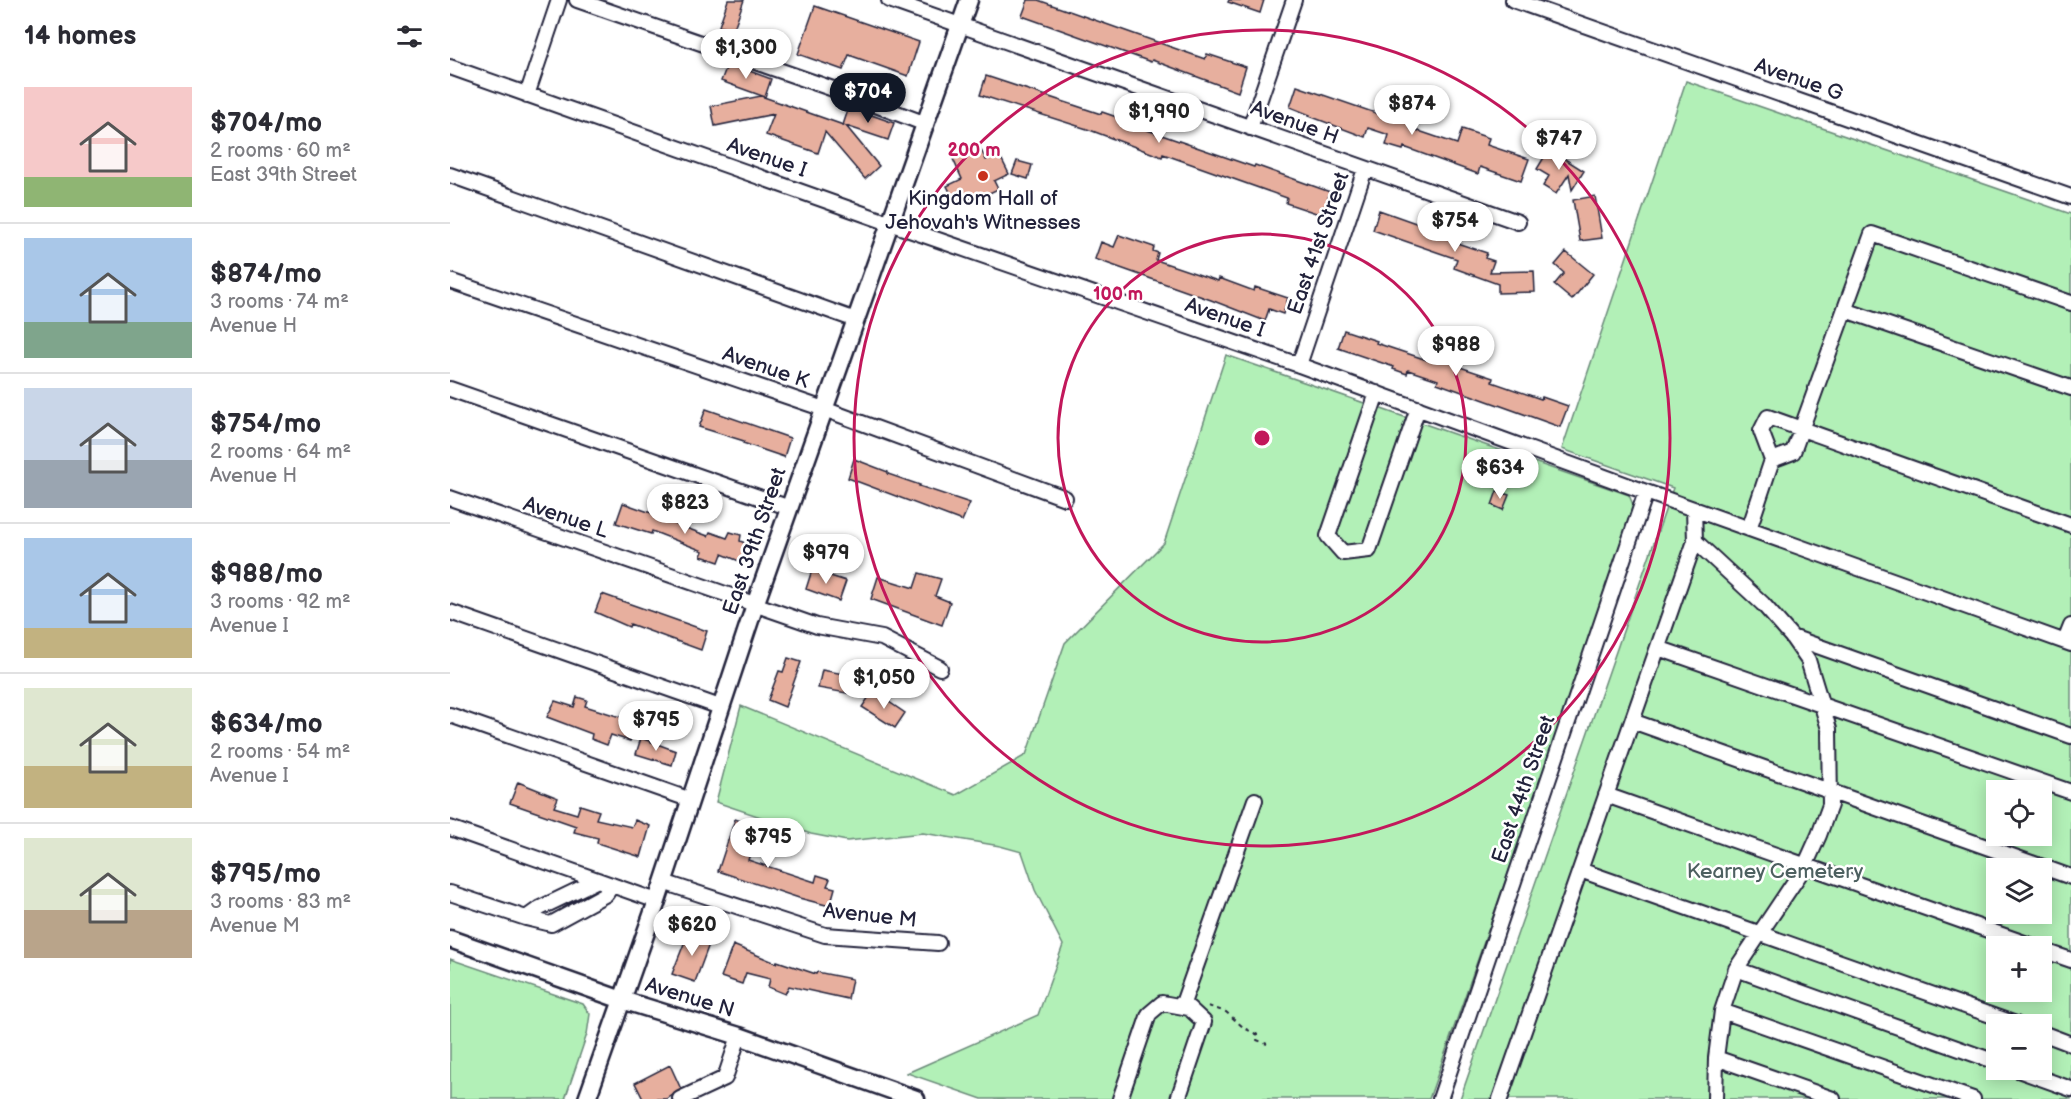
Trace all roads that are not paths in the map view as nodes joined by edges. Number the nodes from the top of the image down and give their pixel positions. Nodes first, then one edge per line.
1 (559, 0) edge
2 (577, 0) edge
3 (889, 0) edge
4 (969, 0) edge
5 (1294, 0) edge
6 (1513, 0) edge
7 (961, 25) junction
8 (450, 67) edge
9 (527, 95) junction
10 (926, 124) junction
11 (1250, 128) junction
12 (1365, 169) junction
13 (450, 175) edge
14 (2071, 197) edge
15 (1518, 222) dead end
16 (892, 224) junction
17 (450, 281) edge
18 (2071, 303) edge
19 (1845, 310) junction
20 (856, 320) junction
21 (1299, 365) junction
22 (2071, 388) edge
23 (450, 389) edge
24 (1377, 393) junction
25 (1418, 408) junction
26 (824, 409) junction
27 (1802, 429) junction
28 (1772, 460) junction
29 (1646, 492) junction
30 (450, 498) edge
31 (1065, 498) dead end
32 (790, 507) junction
33 (1694, 509) junction
34 (2071, 525) edge
35 (1749, 529) junction
36 (1695, 541) junction
37 (755, 604) junction
38 (450, 612) edge
39 (2071, 626) edge
40 (1792, 637) junction
41 (2068, 642) edge
42 (1658, 648) junction
43 (940, 668) dead end
44 (1823, 705) junction
45 (720, 707) junction
46 (450, 715) edge
47 (1632, 721) junction
48 (2071, 736) edge
49 (1830, 791) junction
50 (2071, 792) edge
51 (1606, 795) junction
52 (691, 800) junction
53 (1255, 800) dead end
54 (450, 828) edge
55 (1805, 866) junction
56 (1580, 870) junction
57 (2071, 877) edge
58 (598, 880) junction
59 (663, 882) junction
60 (612, 885) junction
61 (450, 893) edge
62 (657, 901) junction
63 (526, 918) junction
64 (1761, 934) junction
65 (2004, 936) edge
66 (450, 939) edge
67 (938, 943) dead end
68 (2052, 953) edge
69 (2071, 960) edge
70 (1736, 969) junction
71 (622, 1000) junction
72 (1182, 1006) junction
73 (1722, 1011) junction
74 (1988, 1014) edge
75 (739, 1036) junction
76 (2052, 1037) edge
77 (2071, 1044) edge
78 (1716, 1058) junction
79 (1986, 1058) edge
80 (2046, 1080) edge
81 (2071, 1089) edge
82 (587, 1099) edge
83 (680, 1099) edge
84 (913, 1099) edge
85 (1120, 1099) edge
86 (1178, 1099) edge
87 (1440, 1099) edge
88 (1500, 1099) edge
89 (1715, 1099) edge
90 (1833, 1099) edge
91 (1973, 1099) edge

1 - 9 street
2 - 10 street
3 - 7 street, Avenue H
4 - 7 main road, East 39th Street
5 - 11 street
6 - 14 street, Avenue G
7 - 10 main road, East 39th Street
7 - 11 street, Avenue H
8 - 9 street, Avenue I
9 - 16 street, Avenue I
10 - 16 main road, East 39th Street
11 - 12 street, Avenue H
12 - 15 street, Avenue H
12 - 21 street, East 41st Street
13 - 20 street
16 - 20 main road, East 39th Street
16 - 21 street, Avenue I
17 - 26 street, Avenue K
18 - 19 street
19 - 22 street
19 - 27 street
20 - 26 main road, East 39th Street
21 - 24 street, Avenue I
23 - 32 street
24 - 25 street, Avenue I
24 - 25 street
25 - 29 street, Avenue I
26 - 31 street, Avenue K
26 - 32 main road, East 39th Street
27 - 28 street
27 - 28 street
27 - 34 street
28 - 35 street
29 - 33 street, Avenue I
29 - 87 street, East 44th Street
30 - 37 street, Avenue L
32 - 37 main road, East 39th Street
33 - 35 street, Avenue I
33 - 36 street
35 - 41 street, Avenue I
36 - 40 street
36 - 42 street
37 - 43 street, Avenue L
37 - 45 main road, East 39th Street
38 - 45 street
39 - 41 street
40 - 44 street
40 - 48 street
42 - 44 street
42 - 47 street
44 - 49 street
44 - 50 street
45 - 52 main road, East 39th Street
46 - 52 street
47 - 49 street
47 - 51 street
49 - 55 street
49 - 57 street
51 - 55 street
51 - 56 street
52 - 59 main road, East 39th Street
53 - 72 street
54 - 58 street
55 - 64 street
55 - 65 street
56 - 64 street
56 - 88 street
58 - 60 street
58 - 63 street
59 - 62 main road, East 39th Street
59 - 67 street, Avenue M
60 - 62 street
60 - 63 street
61 - 63 street
62 - 71 main road, East 39th Street
64 - 70 street
64 - 74 street
66 - 71 main road, Avenue N
68 - 69 street
70 - 73 street
70 - 79 street
71 - 75 main road, Avenue N
71 - 82 main road, East 39th Street
72 - 85 street
72 - 86 street
73 - 78 street
73 - 91 street
75 - 83 street
75 - 84 main road, Avenue N
76 - 77 street
78 - 89 street
78 - 90 street
80 - 81 street

